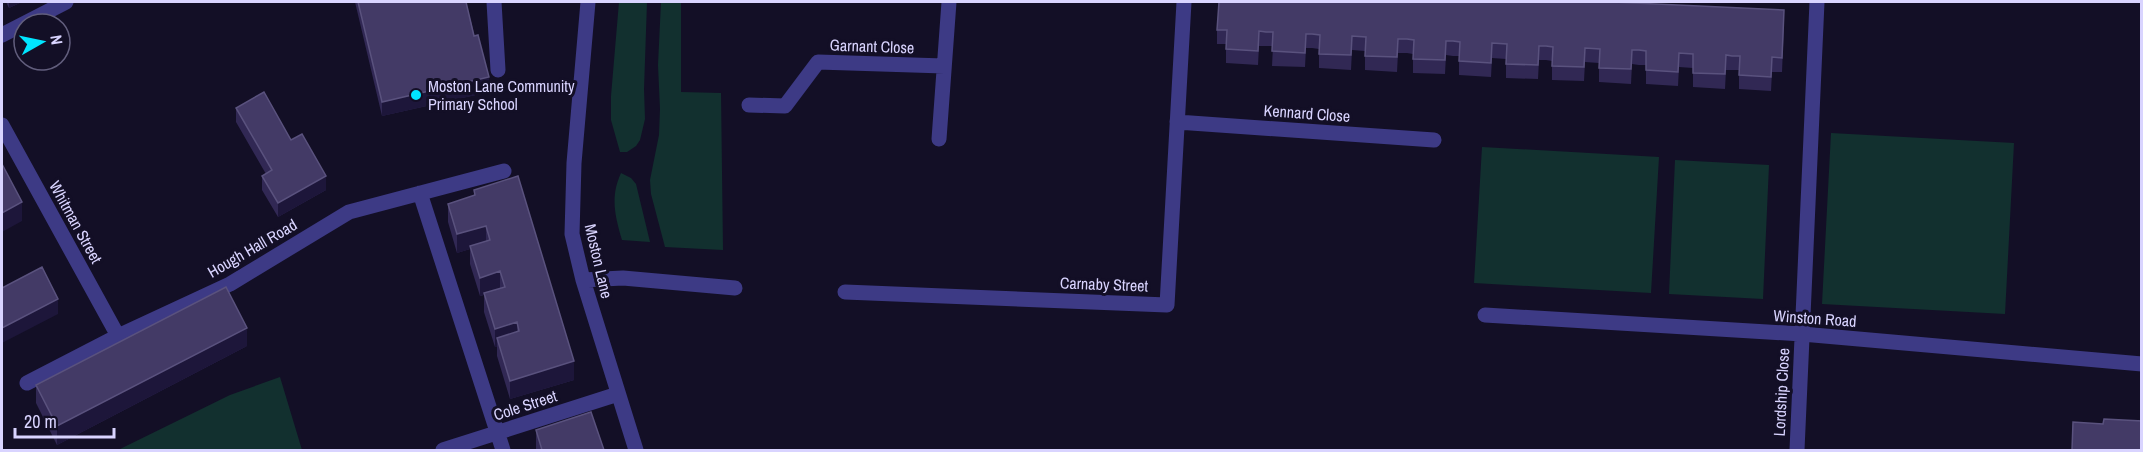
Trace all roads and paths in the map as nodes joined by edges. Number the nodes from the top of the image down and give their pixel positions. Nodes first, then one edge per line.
1 (66, 2) edge
2 (494, 2) edge
3 (588, 2) edge
4 (949, 2) edge
5 (1184, 2) edge
6 (1817, 2) edge
7 (2, 35) edge
8 (944, 66) junction
9 (498, 70) dead end
10 (749, 105) dead end
11 (1176, 122) junction
12 (2, 125) edge
13 (939, 139) dead end
14 (1434, 140) dead end
15 (504, 171) dead end
16 (420, 193) junction
17 (583, 279) junction
18 (735, 288) dead end
19 (845, 292) dead end
20 (1485, 315) dead end
21 (1802, 334) junction
22 (118, 336) junction
23 (2142, 364) edge
24 (27, 383) dead end
25 (618, 394) junction
26 (498, 433) junction
27 (443, 450) edge
28 (503, 450) edge
29 (636, 450) edge
30 (1797, 450) edge

1 - 7 street
2 - 9 street
3 - 17 street, Moston Lane
4 - 8 street
5 - 11 street, Carnaby Street
6 - 21 street, Lordship Close
8 - 10 street, Garnant Close
8 - 13 street
11 - 14 street, Kennard Close
11 - 19 street, Carnaby Street
12 - 22 street, Whitman Street
15 - 16 street, Hough Hall Road
16 - 22 street, Hough Hall Road
16 - 26 street
17 - 18 street
17 - 25 street, Moston Lane
20 - 21 street, Winston Road
21 - 23 street, Winston Road
21 - 30 street, Lordship Close
22 - 24 street, Hough Hall Road
25 - 26 street, Cole Street
25 - 29 street, Moston Lane
26 - 27 street, Cole Street
26 - 28 street

